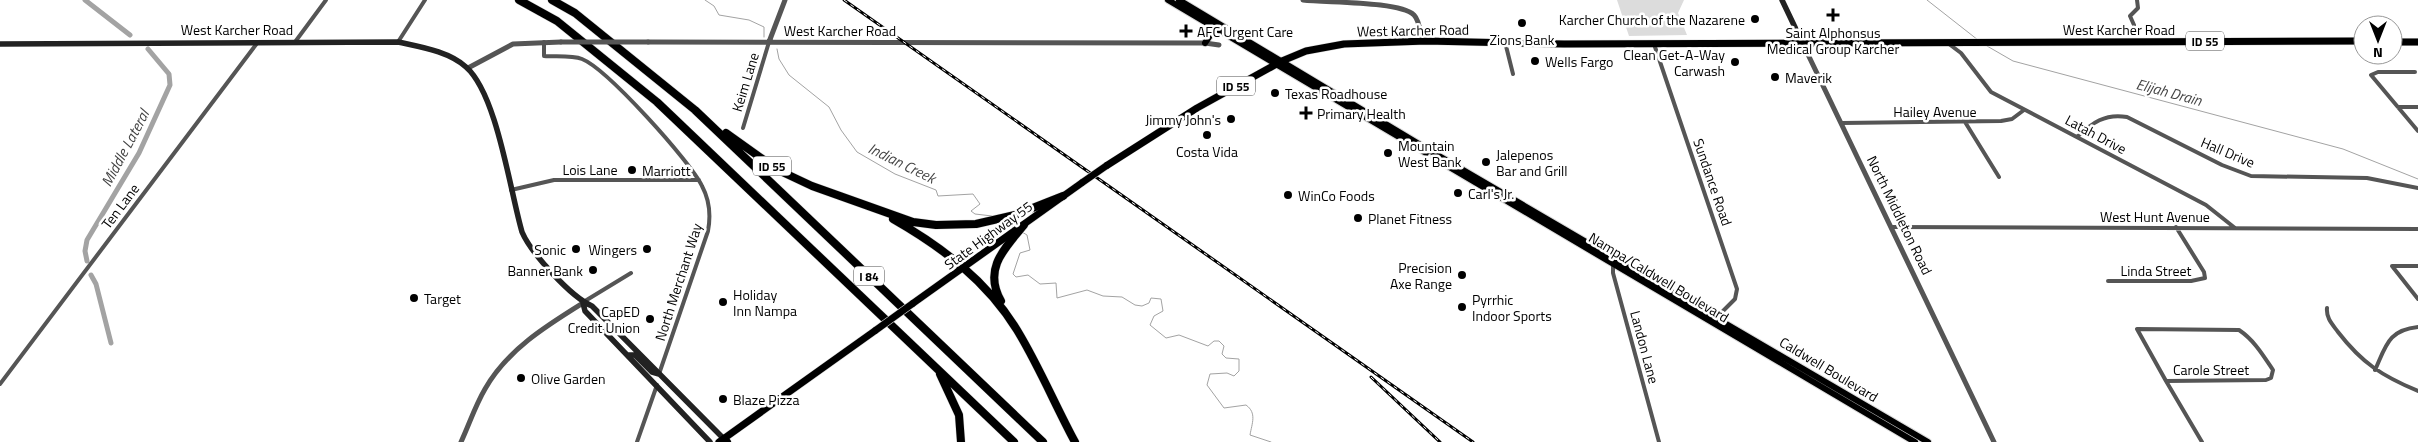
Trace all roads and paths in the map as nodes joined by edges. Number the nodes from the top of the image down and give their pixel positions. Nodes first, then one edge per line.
1 (326, 0) edge
2 (425, 0) edge
3 (519, 0) edge
4 (552, 0) edge
5 (785, 0) edge
6 (1168, 0) edge
7 (1179, 0) edge
8 (1304, 0) edge
9 (1782, 0) edge
10 (2137, 0) edge
11 (1208, 24) junction
12 (2134, 25) dead end
13 (1801, 40) junction
14 (1422, 41) junction
15 (258, 42) junction
16 (295, 42) junction
17 (398, 42) junction
18 (544, 42) junction
19 (769, 42) junction
20 (1506, 42) junction
21 (1555, 42) junction
22 (1653, 42) junction
23 (2353, 42) edge
24 (2403, 42) edge
25 (2418, 42) edge
26 (1205, 43) junction
27 (1963, 43) junction
28 (0, 44) edge
29 (1219, 45) dead end
30 (1279, 62) junction
31 (468, 68) junction
32 (2416, 72) dead end
33 (1513, 74) dead end
34 (2397, 107) junction
35 (2418, 107) edge
36 (696, 110) junction
37 (2024, 110) junction
38 (1842, 122) junction
39 (1965, 122) junction
40 (743, 128) dead end
41 (2418, 130) edge
42 (2077, 136) junction
43 (1999, 177) dead end
44 (699, 180) junction
45 (812, 186) junction
46 (2416, 188) edge
47 (512, 190) junction
48 (1063, 196) junction
49 (1024, 225) junction
50 (1891, 227) junction
51 (2176, 228) junction
52 (2235, 228) junction
53 (2418, 228) edge
54 (1614, 261) junction
55 (2418, 266) edge
56 (964, 268) junction
57 (630, 273) dead end
58 (2108, 281) dead end
59 (2418, 299) edge
60 (583, 303) junction
61 (2327, 308) dead end
62 (1714, 320) junction
63 (2418, 327) edge
64 (628, 355) junction
65 (936, 365) junction
66 (2375, 370) junction
67 (659, 374) junction
68 (1041, 378) junction
69 (2165, 380) junction
70 (0, 384) edge
71 (657, 384) junction
72 (2418, 391) edge
73 (723, 441) edge
74 (462, 442) edge
75 (637, 442) edge
76 (710, 442) edge
77 (961, 442) edge
78 (1014, 442) edge
79 (1043, 442) edge
80 (1075, 442) edge
81 (1659, 442) edge
82 (1915, 442) edge
83 (1928, 442) edge
84 (1994, 442) edge
85 (2202, 442) edge

1 - 16 street
2 - 17 street
3 - 65 highway, I 84
4 - 36 highway, I 84
5 - 19 street
6 - 11 main road
7 - 30 main road
8 - 14 street
9 - 13 main road, North Middleton Road
10 - 12 street
11 - 26 main road
11 - 30 main road
13 - 21 highway, West Karcher Road / ID 55
13 - 22 highway, West Karcher Road / ID 55
13 - 27 highway, West Karcher Road / ID 55
13 - 27 highway, West Karcher Road / ID 55
13 - 38 street, North Middleton Road
14 - 20 highway, West Karcher Road / ID 55
14 - 30 highway, West Karcher Road / ID 55
15 - 16 main road, West Karcher Road
15 - 28 main road, West Karcher Road
15 - 70 street, Ten Lane
16 - 17 main road, West Karcher Road
17 - 31 main road, West Karcher Road
18 - 19 street, West Karcher Road, bridge
18 - 31 street, West Karcher Road
18 - 44 street, North Merchant Way
19 - 26 street, West Karcher Road
19 - 40 street, Keim Lane
20 - 21 highway, West Karcher Road / ID 55
20 - 33 street
21 - 22 highway, West Karcher Road / ID 55
22 - 62 street, Sundance Road
23 - 27 highway, West Karcher Road / ID 55
24 - 25 highway
26 - 29 street, West Karcher Road
27 - 37 street, Latah Drive
30 - 48 highway, State Highway 55 / ID 55, bridge
30 - 54 main road, Nampa/Caldwell Boulevard
31 - 47 main road
32 - 34 street
34 - 35 street
34 - 41 street
36 - 45 highway, ID 55
36 - 79 highway, I 84
37 - 39 street, Hailey Avenue
37 - 42 street, Latah Drive
38 - 39 street, Hailey Avenue
38 - 50 street, North Middleton Road
39 - 43 street
42 - 46 street, Hall Drive
42 - 52 street, Latah Drive
44 - 47 street, Lois Lane
44 - 67 street, North Merchant Way
45 - 48 highway, ID 55
45 - 56 highway
47 - 60 main road
48 - 49 highway, State Highway 55 / ID 55
49 - 56 highway, State Highway 55 / ID 55
49 - 68 highway
50 - 51 street, West Hunt Avenue
50 - 84 street, North Middleton Road
51 - 52 street, West Hunt Avenue
51 - 58 street, Linda Street
52 - 53 street, West Hunt Avenue
54 - 62 main road, Nampa/Caldwell Boulevard
54 - 81 street, Landon Lane
55 - 59 street
56 - 68 highway
56 - 73 highway, State Highway 55 / ID 55, bridge
57 - 60 street
60 - 64 main road
60 - 67 main road
60 - 74 street
61 - 66 street
62 - 82 main road, Nampa/Caldwell Boulevard
62 - 83 main road, Caldwell Boulevard
63 - 66 street
64 - 67 main road
64 - 71 main road
65 - 77 highway
65 - 78 highway, I 84
66 - 72 street
67 - 73 main road
68 - 80 highway
69 - 69 street, Carole Street
69 - 85 street
71 - 75 street
71 - 76 main road

